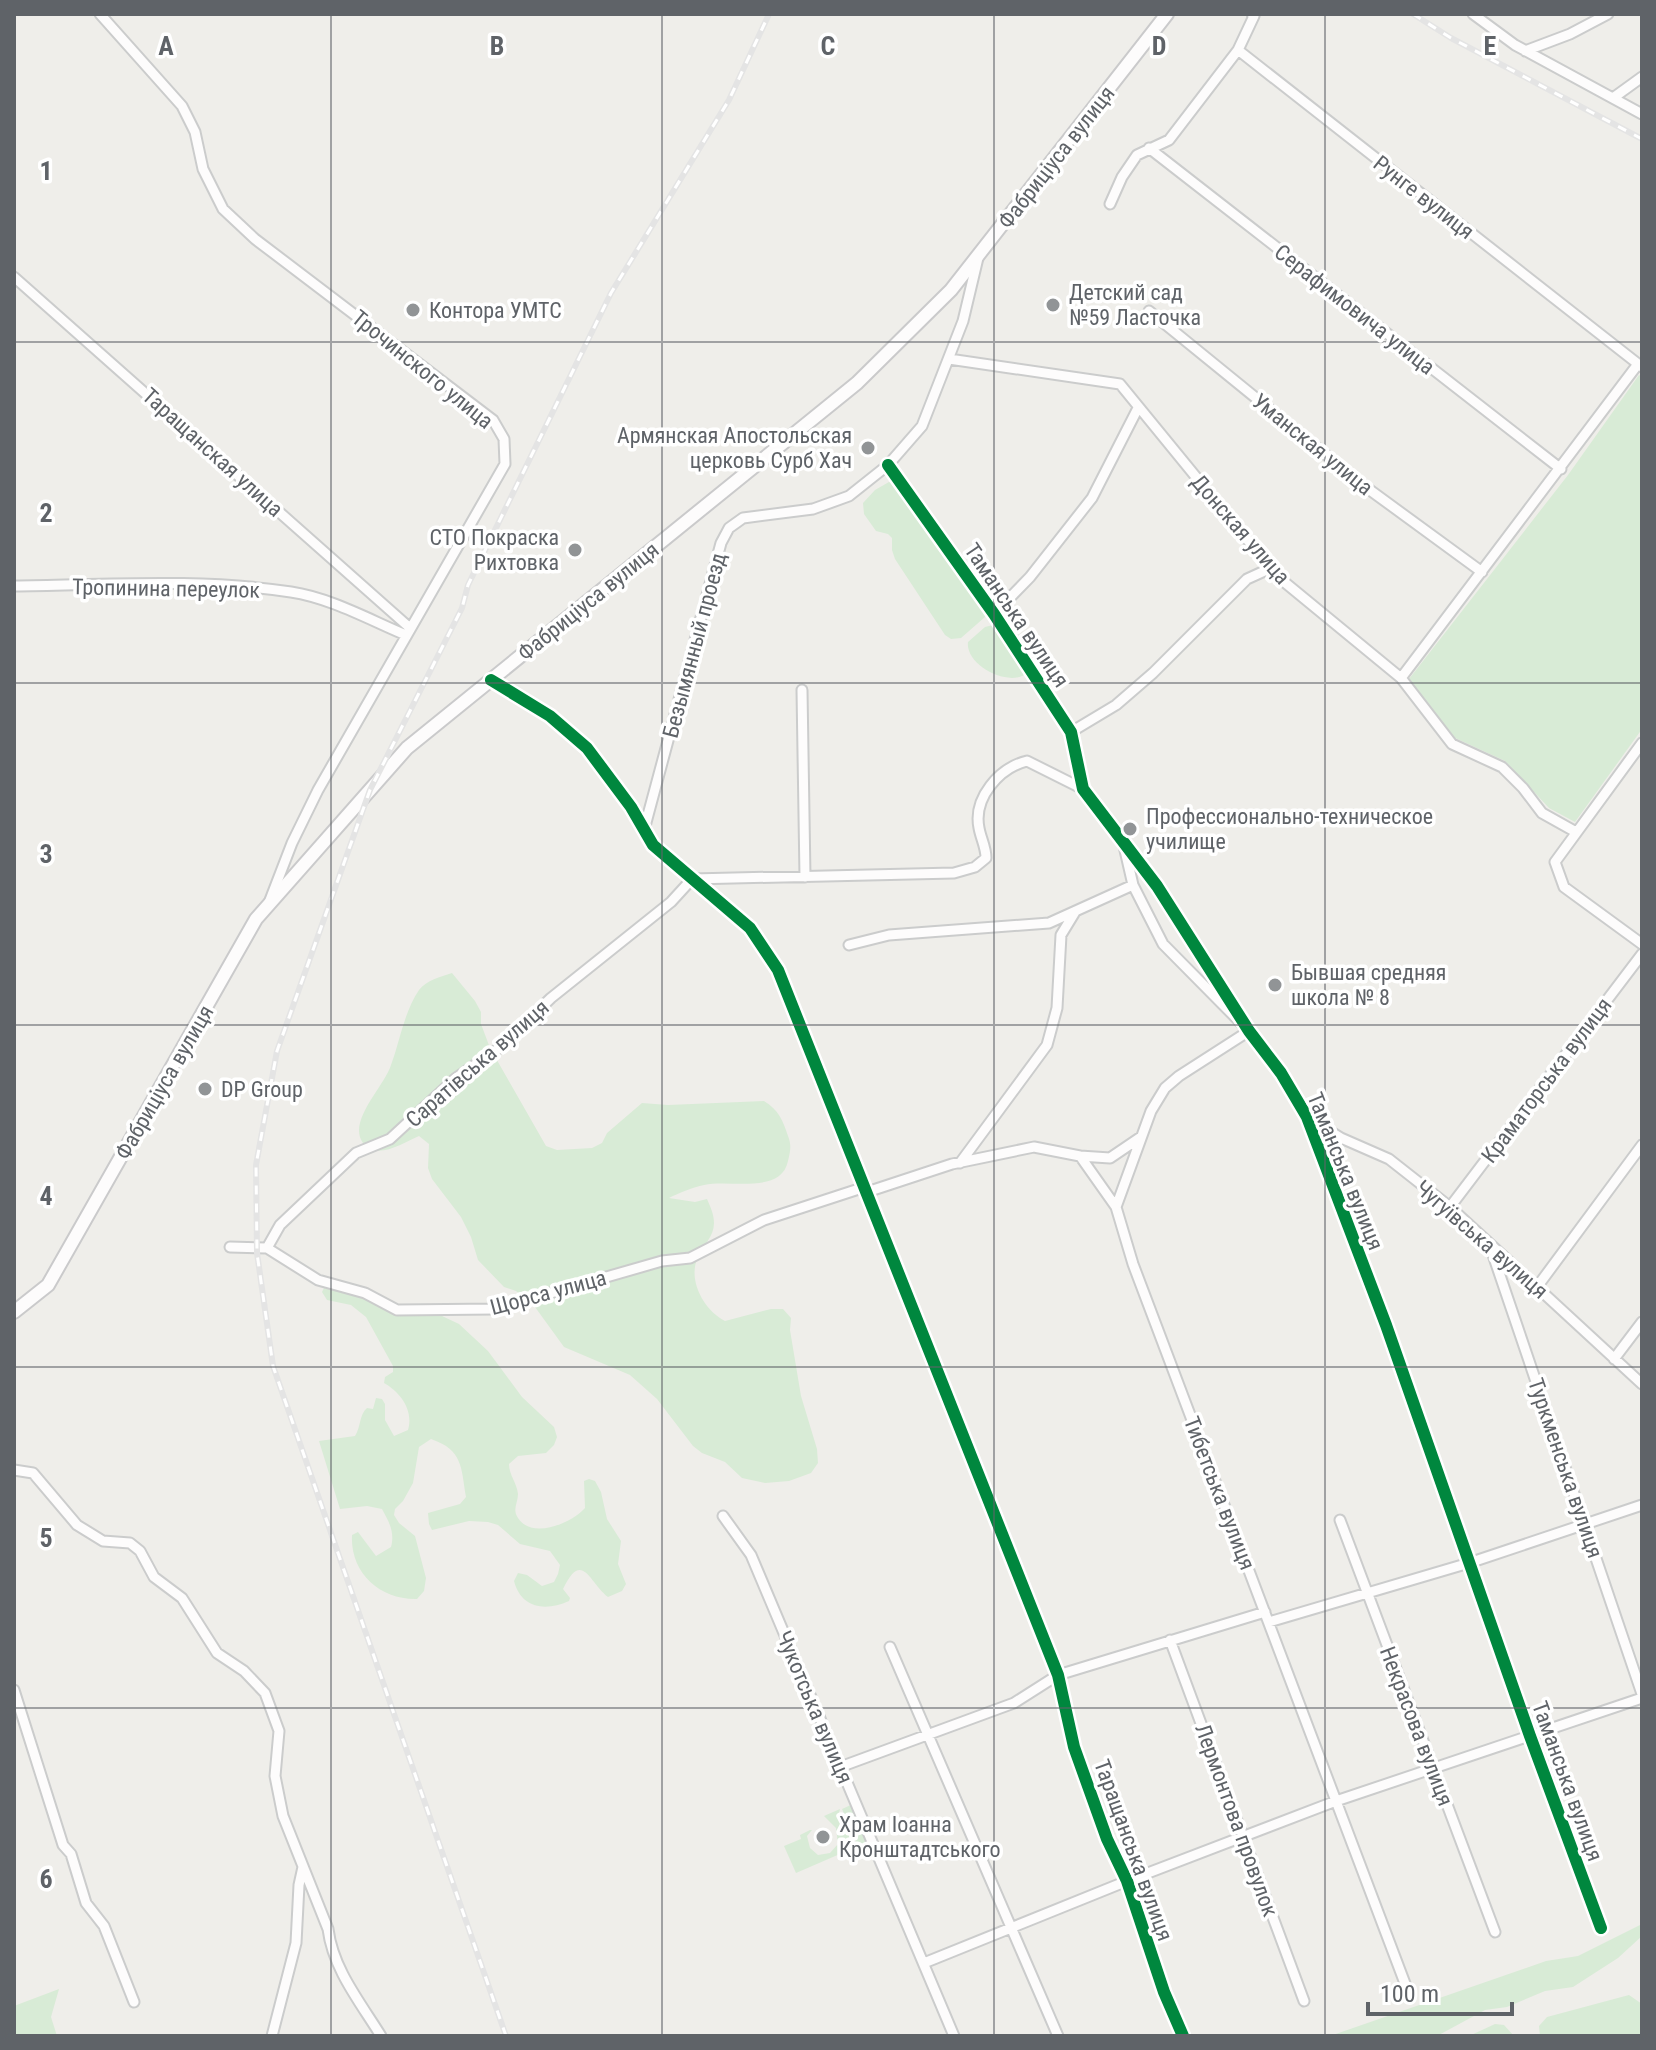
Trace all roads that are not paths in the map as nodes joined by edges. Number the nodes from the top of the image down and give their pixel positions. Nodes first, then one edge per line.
1 (100, 14) edge
2 (1167, 14) edge
3 (1252, 14) edge
4 (1473, 14) edge
5 (1608, 14) edge
6 (1238, 50) junction
7 (1525, 51) junction
8 (1642, 77) edge
9 (1613, 98) junction
10 (1642, 114) edge
11 (1149, 148) junction
12 (1110, 204) dead end
13 (978, 258) junction
14 (14, 277) edge
15 (1149, 311) dead end
16 (949, 359) junction
17 (1640, 366) edge
18 (1138, 408) junction
19 (888, 465) junction
20 (1561, 469) junction
21 (1271, 568) junction
22 (1482, 572) junction
23 (14, 586) edge
24 (994, 614) junction
25 (408, 632) junction
26 (1401, 678) junction
27 (491, 680) junction
28 (802, 690) dead end
29 (1071, 732) junction
30 (1642, 743) edge
31 (1083, 789) junction
32 (644, 830) junction
33 (1576, 832) junction
34 (1123, 843) junction
35 (805, 877) junction
36 (692, 879) junction
37 (1133, 885) junction
38 (267, 906) junction
39 (1075, 912) junction
40 (1642, 944) edge
41 (849, 945) dead end
42 (1642, 954) edge
43 (1249, 1031) junction
44 (1307, 1117) junction
45 (1142, 1136) junction
46 (1642, 1145) edge
47 (1080, 1156) junction
48 (960, 1163) junction
49 (866, 1189) junction
50 (1116, 1207) junction
51 (1450, 1207) junction
52 (1489, 1243) junction
53 (230, 1247) dead end
54 (267, 1248) junction
55 (1537, 1287) junction
56 (14, 1312) edge
57 (1642, 1322) edge
58 (1614, 1359) junction
59 (1642, 1384) edge
60 (14, 1470) edge
61 (1642, 1505) edge
62 (723, 1516) dead end
63 (1340, 1520) dead end
64 (1585, 1524) junction
65 (1469, 1563) junction
66 (1368, 1594) junction
67 (1267, 1617) junction
68 (1170, 1640) junction
69 (890, 1647) dead end
70 (1058, 1675) junction
71 (14, 1690) edge
72 (1642, 1696) edge
73 (930, 1736) junction
74 (1530, 1736) junction
75 (840, 1767) junction
76 (1433, 1768) junction
77 (1336, 1801) junction
78 (1243, 1837) junction
79 (303, 1866) junction
80 (1127, 1881) junction
81 (1601, 1928) dead end
82 (1011, 1930) junction
83 (1495, 1932) dead end
84 (924, 1963) junction
85 (1409, 1994) dead end
86 (1304, 2001) dead end
87 (134, 2002) dead end
88 (272, 2036) edge
89 (381, 2036) edge
90 (954, 2036) edge
91 (1058, 2036) edge
92 (1183, 2036) edge

1 - 25 street, Трочинского улица
2 - 13 main road, Фабриціуса вулиця
3 - 6 street
4 - 7 street
5 - 7 street
6 - 11 street
6 - 17 street, Рунге вулиця
7 - 9 street
8 - 9 street
9 - 10 street
11 - 12 street
11 - 20 street, Серафимовича улица
13 - 16 street, Безымянный проезд
13 - 27 main road, Фабриціуса вулиця
14 - 25 street, Таращанская улица
15 - 22 street, Уманская улица
16 - 18 street, Донская улица
16 - 19 street, Безымянный проезд
17 - 20 street
18 - 21 street, Донская улица
18 - 24 street
19 - 24 street, Таманська вулиця
19 - 32 street, Безымянный проезд
20 - 22 street
21 - 26 street, Донская улица
21 - 29 street
22 - 26 street
23 - 25 street, Тропинина переулок
24 - 29 street, Таманська вулиця
25 - 38 street, Трочинского улица
26 - 33 street, Донская улица
27 - 32 street, Таращанська вулиця
27 - 38 main road, Фабриціуса вулиця
28 - 35 street
29 - 31 street, Таманська вулиця
30 - 33 street
31 - 34 street, Таманська вулиця
31 - 35 street
32 - 36 street, Таращанська вулиця
33 - 40 street
34 - 37 street
34 - 43 street, Таманська вулиця
35 - 36 street
36 - 49 street, Таращанська вулиця
36 - 54 street, Саратівська вулиця
37 - 39 street
37 - 43 street
38 - 56 main road, Фабриціуса вулиця
39 - 41 street
39 - 48 street
42 - 51 street, Краматорська вулиця
43 - 44 street, Таманська вулиця
43 - 45 street
44 - 51 street, Чугуївська вулиця
44 - 65 street, Таманська вулиця
45 - 47 street, Щорса улица
45 - 50 street
46 - 55 street
47 - 48 street, Щорса улица
47 - 50 street, Тибетська вулиця
48 - 49 street, Щорса улица
49 - 54 street, Щорса улица
49 - 70 street, Таращанська вулиця
50 - 67 street, Тибетська вулиця
51 - 52 street, Чугуївська вулиця
52 - 55 street, Чугуївська вулиця
52 - 64 street, Туркменська вулиця
53 - 54 street
55 - 58 street, Чугуївська вулиця
57 - 58 street
58 - 59 street, Чугуївська вулиця
60 - 79 street
61 - 64 street
62 - 75 street, Чукотська вулиця
63 - 66 street, Некрасова вулиця
64 - 65 street
64 - 72 street, Туркменська вулиця
65 - 66 street
65 - 74 street, Таманська вулиця
66 - 67 street
66 - 76 street, Некрасова вулиця
67 - 68 street
67 - 77 street, Тибетська вулиця
68 - 70 street
68 - 78 street, Лермонтова провулок
69 - 73 street
70 - 73 street
70 - 80 street, Таращанська вулиця
71 - 87 street
72 - 74 street
73 - 75 street
73 - 82 street
74 - 76 street
74 - 81 street, Таманська вулиця
75 - 84 street, Чукотська вулиця
76 - 77 street
76 - 83 street, Некрасова вулиця
77 - 78 street
77 - 85 street, Тибетська вулиця
78 - 80 street
78 - 86 street, Лермонтова провулок
79 - 88 street
79 - 89 street
80 - 82 street
80 - 92 street, Таращанська вулиця
82 - 84 street
82 - 91 street
84 - 90 street, Чукотська вулиця

